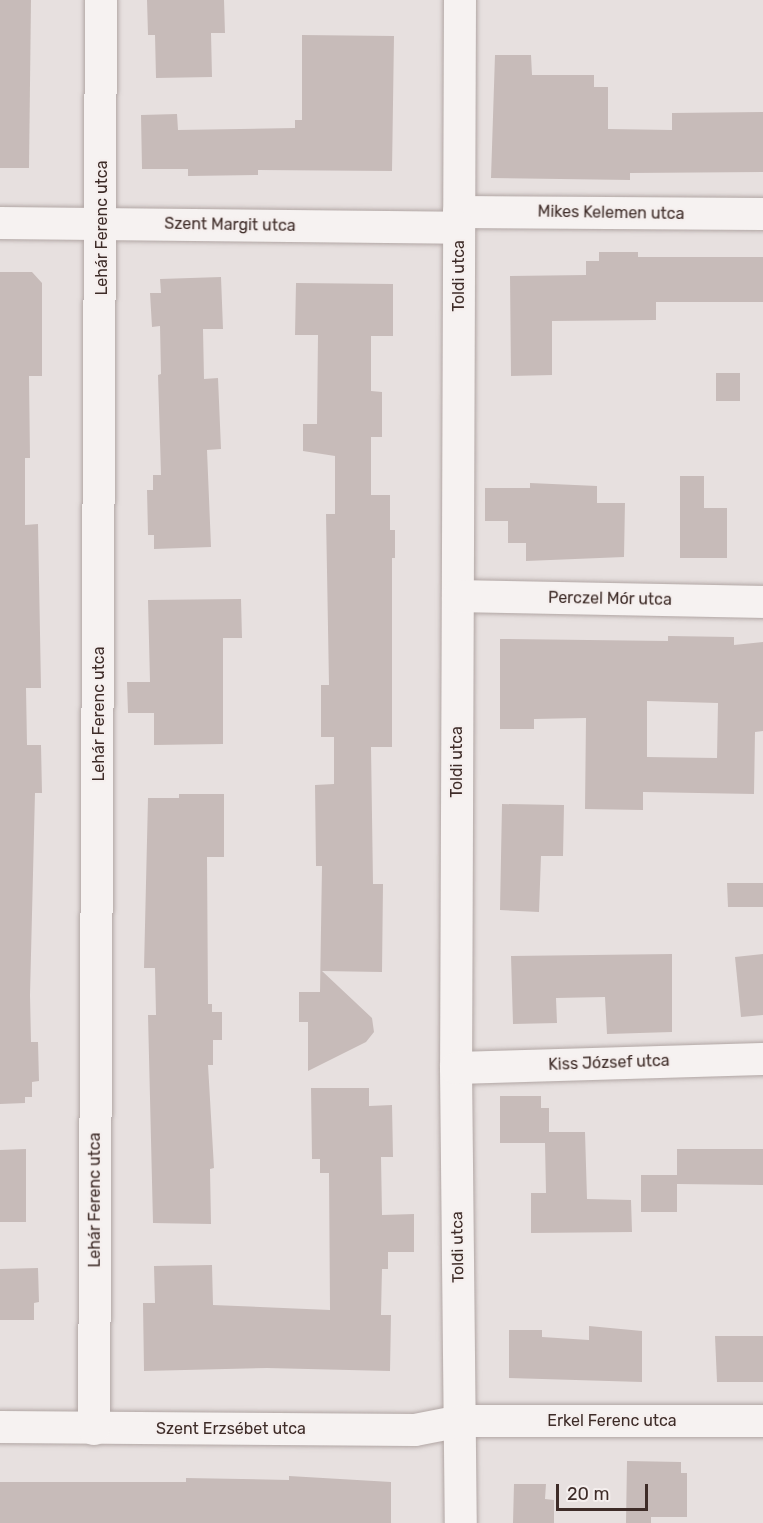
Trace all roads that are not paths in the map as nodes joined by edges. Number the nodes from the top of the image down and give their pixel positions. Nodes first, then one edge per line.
1 (101, 0) edge
2 (460, 0) edge
3 (763, 214) edge
4 (459, 220) junction
5 (0, 223) edge
6 (102, 224) junction
7 (458, 596) junction
8 (763, 602) edge
9 (763, 1059) edge
10 (456, 1068) junction
11 (461, 1420) junction
12 (763, 1421) edge
13 (0, 1427) edge
14 (94, 1429) junction
15 (461, 1523) edge

1 - 6 street, Lehár Ferenc utca
2 - 4 street, Toldi utca
3 - 4 street, Mikes Kelemen utca
4 - 6 street, Szent Margit utca
4 - 7 street, Toldi utca
5 - 6 street, Szent Margit utca
6 - 14 street, Lehár Ferenc utca
7 - 8 street, Perczel Mór utca
7 - 10 street, Toldi utca
9 - 10 street, Kiss József utca
10 - 11 street, Toldi utca
11 - 12 street, Erkel Ferenc utca
11 - 14 street, Szent Erzsébet utca
11 - 15 street, Toldi utca
13 - 14 street, Szent Erzsébet utca

